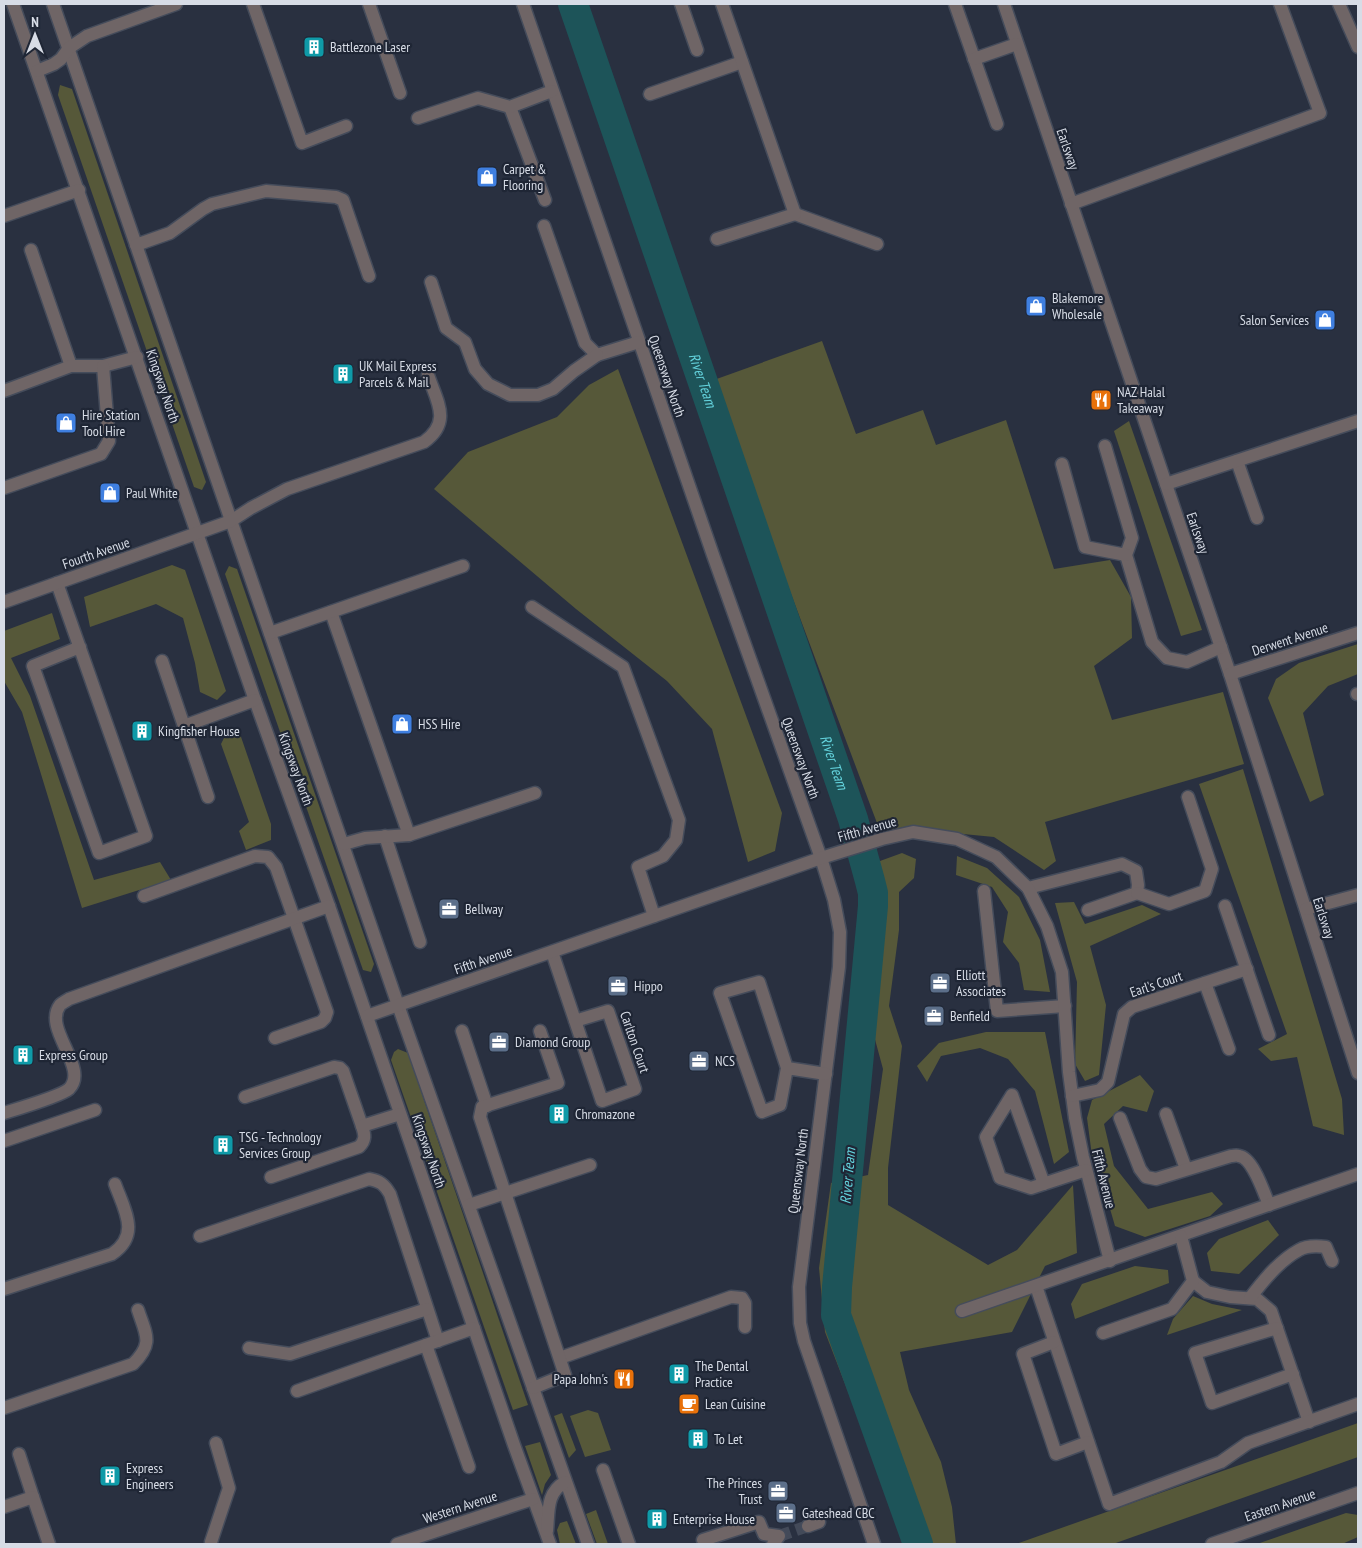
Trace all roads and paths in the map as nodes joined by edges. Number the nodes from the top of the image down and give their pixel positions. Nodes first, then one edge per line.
1 (13, 4) edge
2 (53, 4) edge
3 (176, 4) edge
4 (253, 4) edge
5 (370, 4) edge
6 (522, 4) edge
7 (682, 4) edge
8 (722, 4) edge
9 (955, 4) edge
10 (1004, 4) edge
11 (1280, 4) edge
12 (1339, 4) edge
13 (1017, 44) junction
14 (1358, 47) edge
15 (69, 48) junction
16 (698, 50) dead end
17 (974, 59) junction
18 (742, 62) junction
19 (37, 71) junction
20 (552, 91) junction
21 (400, 93) dead end
22 (650, 94) dead end
23 (510, 107) junction
24 (418, 118) dead end
25 (997, 124) dead end
26 (346, 126) dead end
27 (79, 190) junction
28 (546, 200) dead end
29 (1071, 204) junction
30 (795, 214) junction
31 (4, 216) edge
32 (544, 226) dead end
33 (717, 239) dead end
34 (877, 244) dead end
35 (136, 245) junction
36 (31, 250) dead end
37 (369, 276) dead end
38 (431, 282) dead end
39 (639, 342) junction
40 (597, 356) junction
41 (137, 357) junction
42 (71, 366) junction
43 (103, 366) junction
44 (428, 375) dead end
45 (4, 391) edge
46 (1358, 421) edge
47 (1105, 446) dead end
48 (1237, 461) junction
49 (1062, 464) dead end
50 (1166, 484) junction
51 (4, 488) edge
52 (1257, 518) dead end
53 (231, 522) junction
54 (198, 534) junction
55 (1126, 555) junction
56 (463, 566) dead end
57 (57, 583) junction
58 (4, 602) edge
59 (532, 607) dead end
60 (331, 612) junction
61 (270, 633) junction
62 (1358, 633) edge
63 (80, 647) junction
64 (1221, 647) junction
65 (162, 661) dead end
66 (1230, 674) junction
67 (255, 700) junction
68 (184, 726) junction
69 (535, 792) dead end
70 (208, 797) dead end
71 (1188, 798) dead end
72 (409, 835) junction
73 (385, 836) junction
74 (344, 844) junction
75 (821, 858) junction
76 (1028, 888) junction
77 (984, 891) dead end
78 (1137, 893) junction
79 (1358, 895) edge
80 (144, 896) dead end
81 (330, 906) junction
82 (1225, 906) dead end
83 (1088, 910) dead end
84 (1306, 910) junction
85 (654, 916) junction
86 (294, 918) junction
87 (420, 942) dead end
88 (552, 952) junction
89 (1247, 969) junction
90 (1205, 983) junction
91 (398, 1005) junction
92 (1065, 1006) junction
93 (366, 1016) junction
94 (575, 1021) junction
95 (462, 1031) dead end
96 (540, 1031) dead end
97 (1269, 1035) dead end
98 (275, 1038) dead end
99 (1229, 1049) dead end
100 (787, 1068) junction
101 (826, 1074) junction
102 (1358, 1074) edge
103 (1072, 1096) junction
104 (245, 1097) dead end
105 (487, 1106) junction
106 (96, 1110) dead end
107 (4, 1113) edge
108 (400, 1114) junction
109 (1166, 1114) dead end
110 (1120, 1118) dead end
111 (362, 1126) junction
112 (4, 1141) edge
113 (590, 1165) dead end
114 (1186, 1169) junction
115 (1086, 1170) junction
116 (1358, 1174) edge
117 (271, 1177) dead end
118 (114, 1184) dead end
119 (1044, 1184) junction
120 (504, 1193) junction
121 (469, 1205) junction
122 (1270, 1205) junction
123 (200, 1236) dead end
124 (1181, 1236) junction
125 (1110, 1261) junction
126 (1332, 1261) dead end
127 (1194, 1281) junction
128 (1036, 1286) junction
129 (4, 1289) edge
130 (1250, 1298) junction
131 (427, 1309) junction
132 (138, 1310) dead end
133 (962, 1311) dead end
134 (745, 1327) dead end
135 (474, 1328) junction
136 (1277, 1328) junction
137 (1102, 1333) dead end
138 (1054, 1342) junction
139 (432, 1343) junction
140 (249, 1348) dead end
141 (560, 1358) junction
142 (1293, 1374) junction
143 (532, 1388) junction
144 (297, 1392) dead end
145 (1358, 1404) edge
146 (4, 1408) edge
147 (1309, 1422) junction
148 (1088, 1442) junction
149 (216, 1444) dead end
150 (19, 1454) dead end
151 (469, 1467) dead end
152 (604, 1470) dead end
153 (566, 1482) junction
154 (1358, 1494) edge
155 (33, 1497) junction
156 (533, 1498) junction
157 (4, 1508) edge
158 (548, 1540) edge
159 (704, 1540) dead end
160 (208, 1543) edge
161 (49, 1544) edge
162 (397, 1544) edge
163 (588, 1544) edge
164 (629, 1544) edge
165 (773, 1544) edge
166 (874, 1544) edge
167 (1212, 1544) edge

1 - 19 street, Kingsway North
2 - 15 street, Kingsway North
3 - 15 street
4 - 26 street
5 - 21 street
6 - 20 street, Queensway North
7 - 16 street
8 - 18 street
9 - 17 street
10 - 13 street, Earlsway
11 - 29 street
12 - 14 street
13 - 17 street
13 - 29 street, Earlsway
15 - 19 street
15 - 35 street, Kingsway North
17 - 25 street
18 - 22 street
18 - 30 street
19 - 27 street, Kingsway North
20 - 23 street
20 - 39 street, Queensway North
23 - 24 street
23 - 28 street
27 - 31 street
27 - 41 street, Kingsway North
29 - 50 street, Earlsway
30 - 33 street
30 - 34 street
32 - 40 street
35 - 37 street
35 - 53 street, Kingsway North
36 - 42 street
38 - 40 street
39 - 40 street
39 - 75 street, Queensway North
41 - 43 street
41 - 54 street, Kingsway North
42 - 43 street
42 - 45 street
43 - 51 street
44 - 53 street, Fourth Avenue
46 - 48 street
47 - 55 street
48 - 50 street
48 - 52 street
49 - 55 street
50 - 64 street, Earlsway
53 - 54 street, Fourth Avenue
53 - 61 street, Kingsway North
54 - 57 street, Fourth Avenue
54 - 67 street, Kingsway North
55 - 64 street
56 - 60 street
57 - 58 street, Fourth Avenue
57 - 63 street
59 - 85 street
60 - 61 street
60 - 72 street
61 - 74 street, Kingsway North
62 - 66 street, Derwent Avenue
63 - 63 street
64 - 66 street, Earlsway
65 - 68 street
66 - 84 street, Earlsway
67 - 68 street
67 - 81 street, Kingsway North
68 - 70 street
69 - 72 street
71 - 78 street
72 - 73 street
73 - 74 street
73 - 87 street
74 - 91 street, Kingsway North
75 - 76 street, Fifth Avenue
75 - 85 street, Fifth Avenue
75 - 101 street, Queensway North
76 - 78 street
76 - 92 street, Fifth Avenue
77 - 92 street
78 - 83 street
79 - 84 street
80 - 86 street
81 - 86 street
81 - 93 street, Kingsway North
82 - 89 street
84 - 102 street, Earlsway
85 - 88 street, Fifth Avenue
86 - 98 street
86 - 107 street
88 - 91 street, Fifth Avenue
88 - 94 street, Carlton Court
89 - 90 street, Earl's Court
89 - 97 street
90 - 99 street
90 - 103 street, Earl's Court
91 - 93 street, Fifth Avenue
91 - 121 street, Kingsway North
92 - 103 street, Fifth Avenue
93 - 108 street, Kingsway North
94 - 94 street, Carlton Court
95 - 105 street
96 - 105 street
100 - 100 street
100 - 101 street
101 - 166 street, Queensway North
103 - 115 street, Fifth Avenue
104 - 111 street
105 - 120 street
106 - 112 street
108 - 111 street
108 - 135 street, Kingsway North
109 - 114 street
110 - 114 street
111 - 117 street
113 - 120 street
114 - 122 street
115 - 119 street
115 - 125 street, Fifth Avenue
116 - 122 street
118 - 129 street
119 - 119 street
120 - 121 street
120 - 141 street
121 - 143 street, Kingsway North
122 - 124 street
123 - 131 street
124 - 125 street
124 - 127 street
125 - 128 street
126 - 130 street
127 - 130 street
127 - 137 street
128 - 133 street
128 - 138 street
130 - 136 street
131 - 139 street
131 - 140 street
132 - 146 street
134 - 141 street
135 - 139 street
135 - 156 street, Kingsway North
136 - 142 street
136 - 142 street
138 - 148 street
138 - 148 street
139 - 144 street
139 - 151 street
141 - 143 street
142 - 147 street
143 - 153 street, Kingsway North
145 - 147 street
147 - 148 street
149 - 160 street
150 - 155 street
152 - 164 street
153 - 158 street
153 - 163 street, Kingsway North
154 - 167 street, Eastern Avenue
155 - 157 street
155 - 161 street
156 - 158 street, Kingsway North
156 - 162 street, Western Avenue
159 - 165 street

